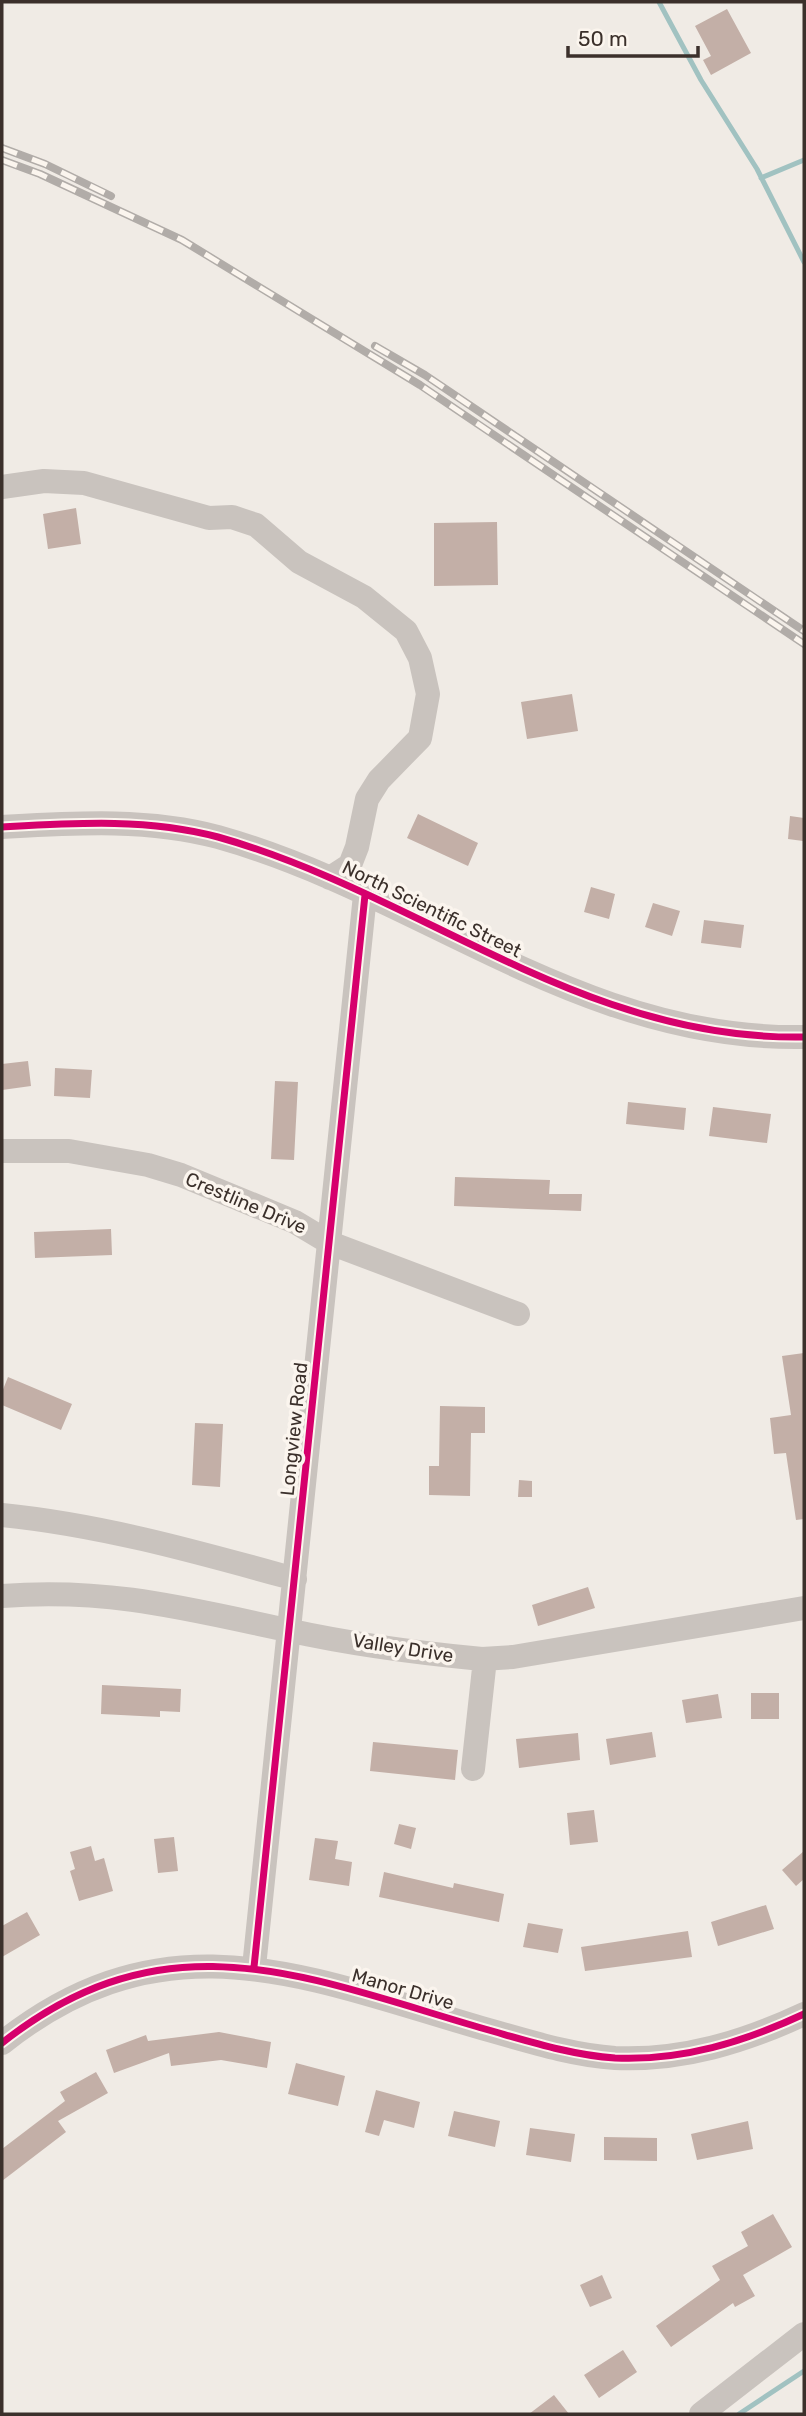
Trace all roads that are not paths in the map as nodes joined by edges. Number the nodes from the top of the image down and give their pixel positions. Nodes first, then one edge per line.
1 (2, 486) edge
2 (2, 827) edge
3 (330, 878) junction
4 (365, 895) junction
5 (804, 1037) edge
6 (2, 1151) edge
7 (330, 1243) junction
8 (518, 1314) dead end
9 (2, 1515) edge
10 (295, 1579) junction
11 (2, 1596) edge
12 (804, 1608) edge
13 (289, 1631) junction
14 (485, 1659) junction
15 (474, 1769) dead end
16 (254, 1967) junction
17 (804, 2014) edge
18 (2, 2043) edge
19 (804, 2334) edge
20 (701, 2414) edge

1 - 3 street
2 - 3 street, North Scientific Street
3 - 4 street, North Scientific Street
4 - 5 street, North Scientific Street
4 - 7 street, Longview Road
6 - 7 street, Crestline Drive
7 - 8 street, Crestline Drive
7 - 10 street, Longview Road
9 - 10 street
10 - 13 street, Longview Road
11 - 13 street, Valley Drive
12 - 14 street, Valley Drive
13 - 14 street, Valley Drive
13 - 16 street, Longview Road
14 - 15 street
16 - 17 street, Manor Drive
16 - 18 street, Manor Drive
19 - 20 street

